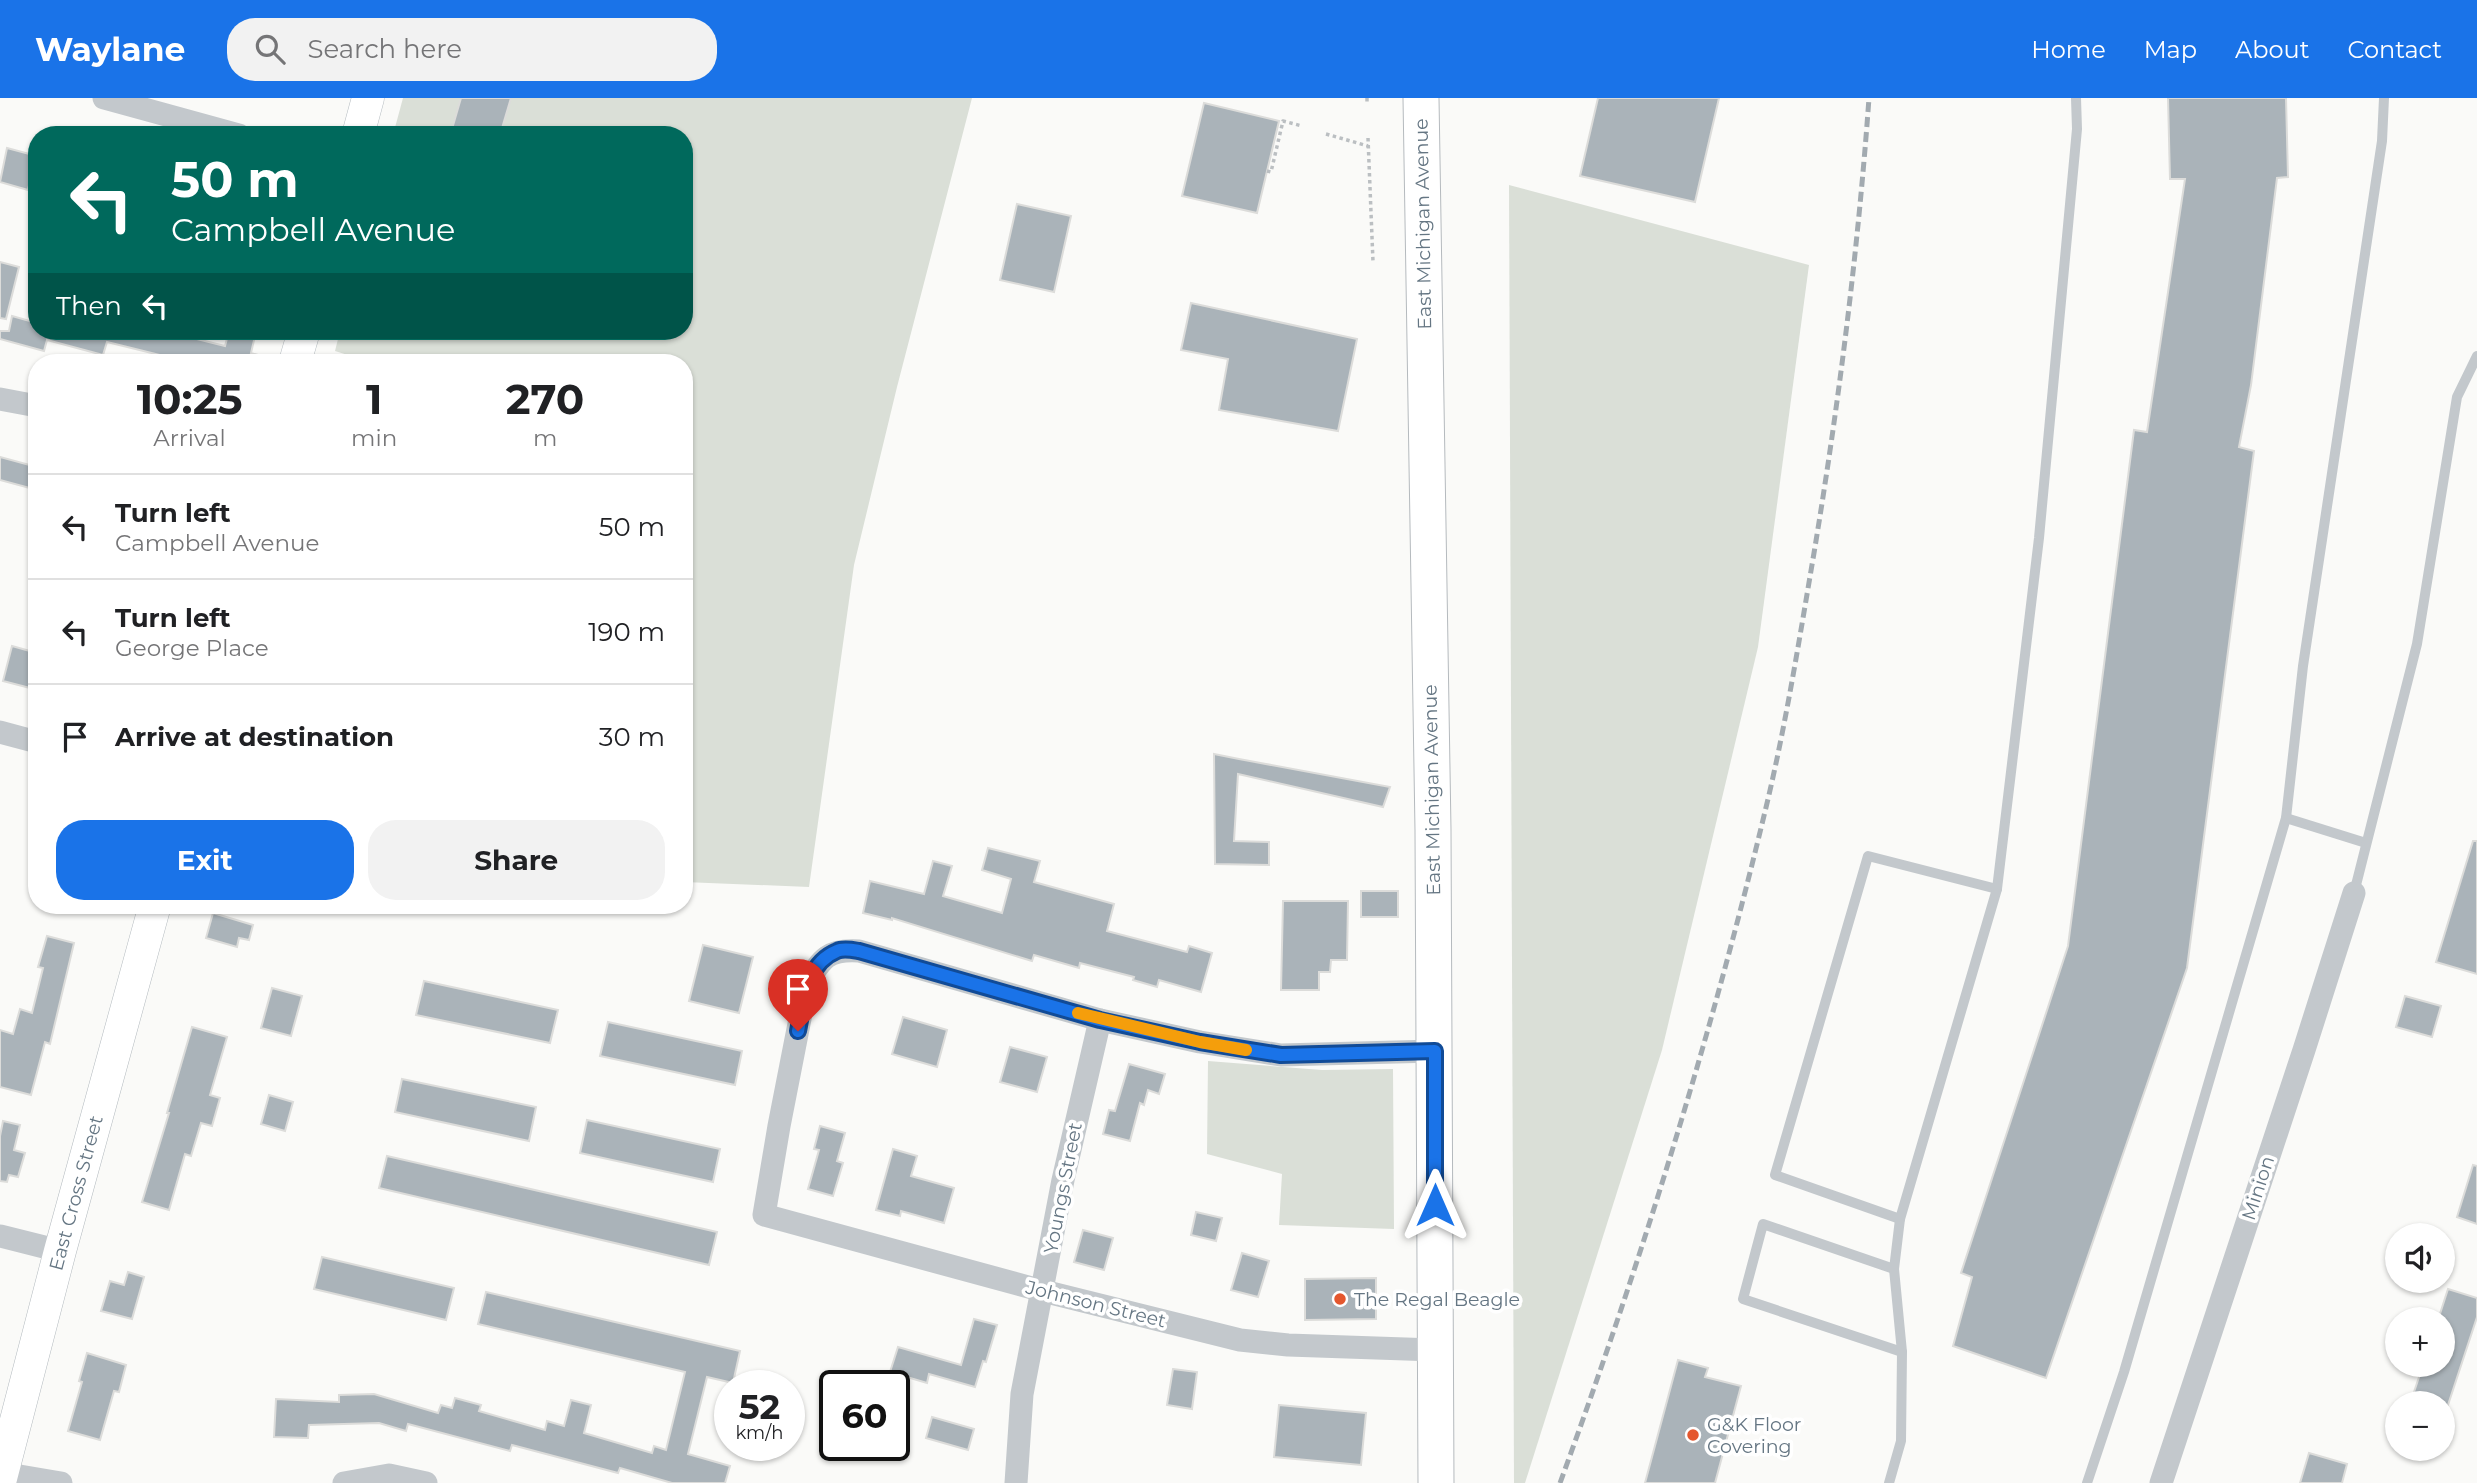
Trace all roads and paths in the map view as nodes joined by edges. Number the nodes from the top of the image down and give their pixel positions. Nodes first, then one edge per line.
1 (104, 98) edge
2 (368, 98) edge
3 (1421, 98) edge
4 (2076, 98) edge
5 (2384, 98) edge
6 (206, 126) edge
7 (360, 126) edge
8 (1302, 126) dead end
9 (1326, 134) dead end
10 (1368, 138) dead end
11 (1368, 146) junction
12 (1267, 171) dead end
13 (1373, 262) dead end
14 (2477, 356) edge
15 (0, 399) edge
16 (28, 404) edge
17 (0, 732) edge
18 (28, 740) edge
19 (2287, 818) junction
20 (2366, 843) junction
21 (1997, 888) junction
22 (2354, 893) joint
23 (153, 914) edge
24 (1100, 1020) junction
25 (1435, 1051) junction
26 (1900, 1219) junction
27 (0, 1236) edge
28 (60, 1251) junction
29 (1894, 1269) junction
30 (1043, 1291) junction
31 (1435, 1350) junction
32 (1902, 1352) junction
33 (1, 1477) edge
34 (61, 1483) edge
35 (344, 1483) edge
36 (426, 1483) edge
37 (1016, 1483) edge
38 (1436, 1483) edge
39 (1889, 1483) edge
40 (2087, 1483) edge
41 (2161, 1483) edge

1 - 6 street
2 - 7 street
3 - 25 main road, East Michigan Avenue
4 - 21 lane
5 - 19 lane
8 - 12 path
9 - 11 path
10 - 11 path
11 - 13 path
14 - 20 lane
15 - 16 street
17 - 18 street
19 - 20 lane
19 - 40 lane
20 - 22 lane
21 - 26 lane
21 - 26 lane
22 - 41 street, Minion
23 - 28 street, East Cross Street
24 - 25 street
24 - 30 street, Youngs Street
24 - 30 street, Johnson Street
25 - 31 main road, East Michigan Avenue
26 - 29 lane
27 - 28 street
28 - 33 street, East Cross Street
29 - 32 lane
29 - 32 lane
30 - 31 street, Johnson Street
30 - 37 street, Youngs Street
31 - 38 main road, East Michigan Avenue
32 - 39 lane
33 - 34 street
35 - 36 street

